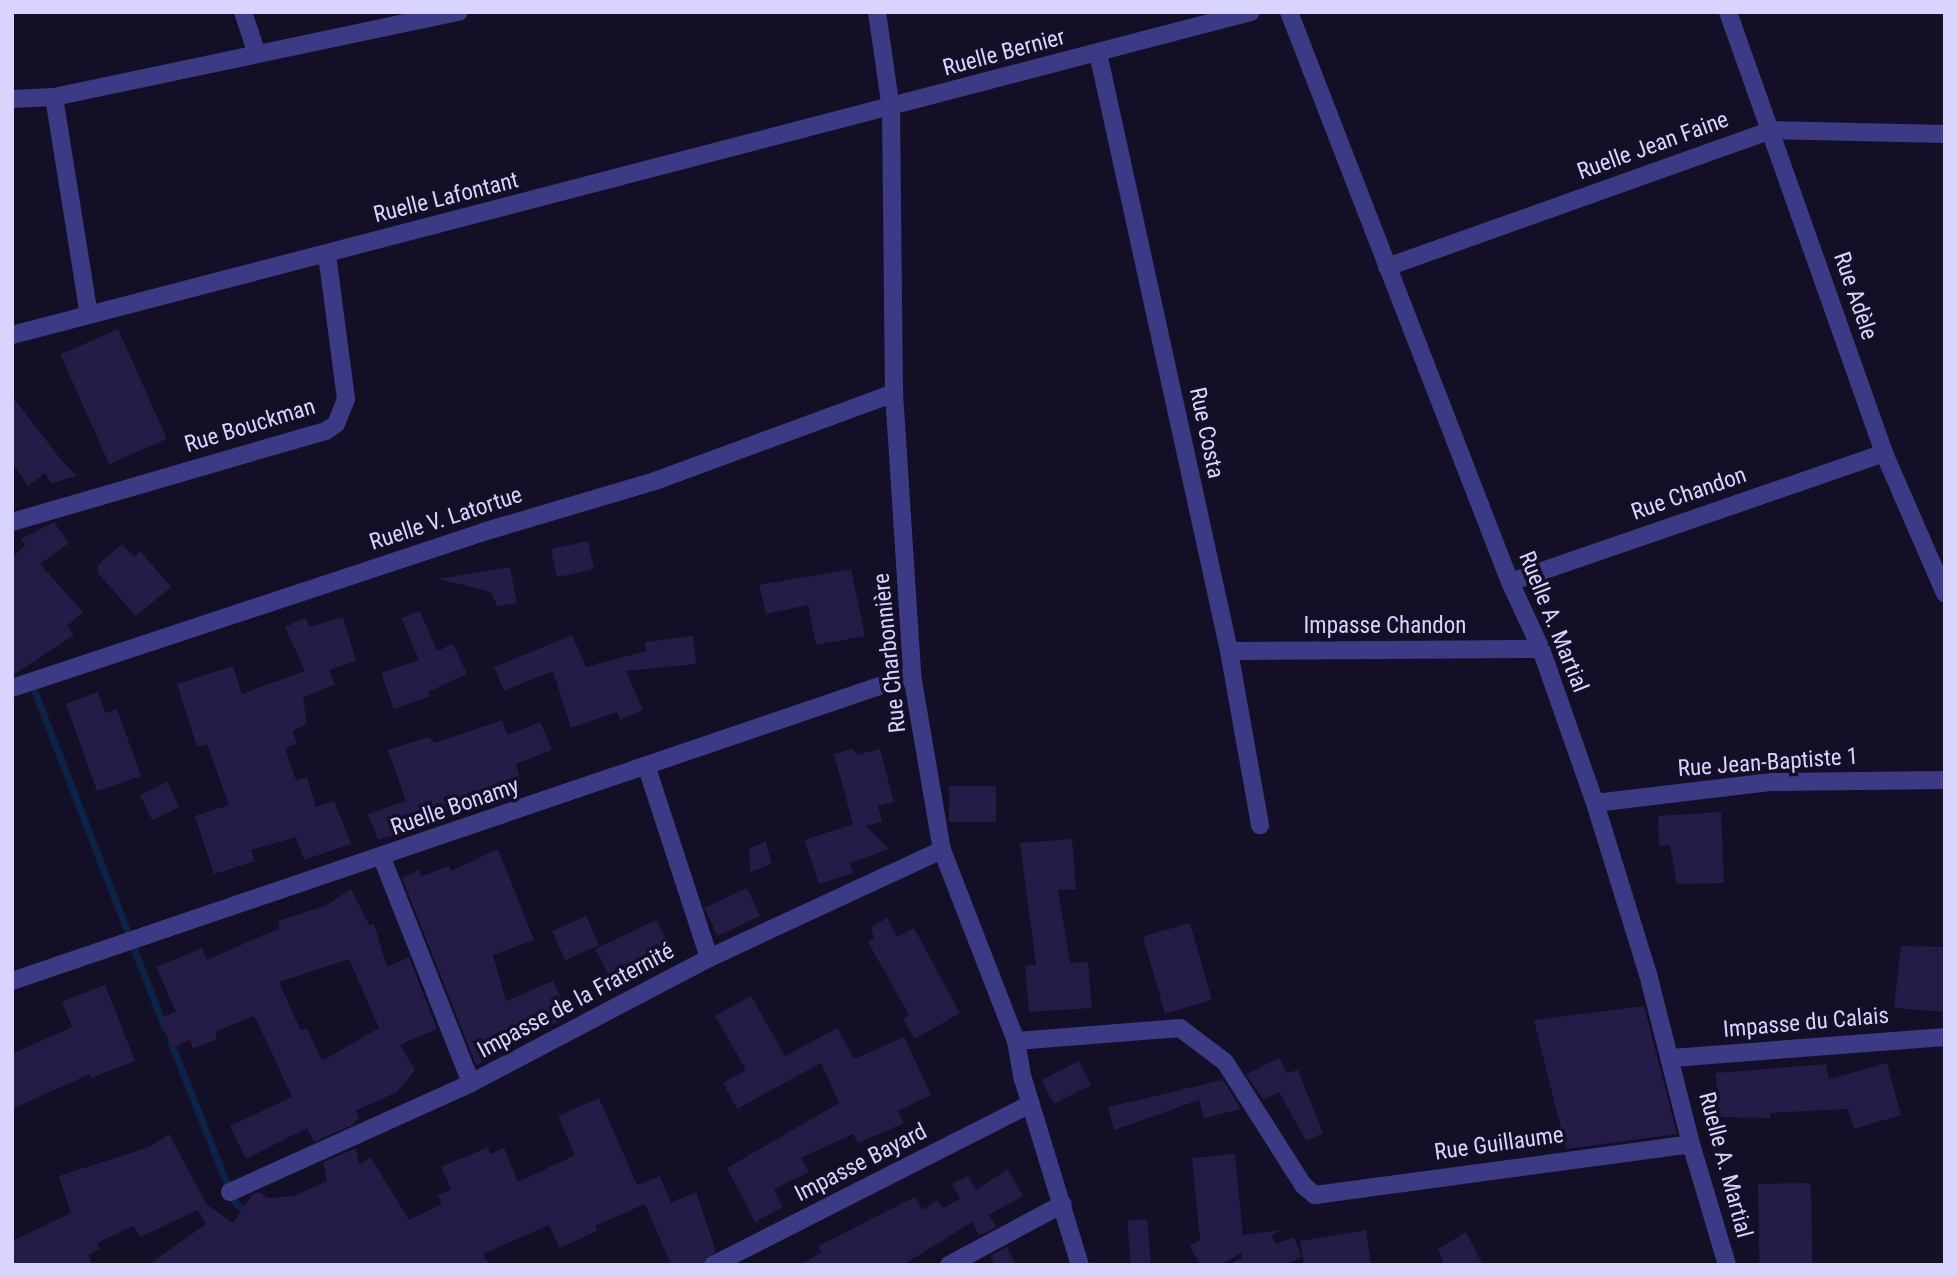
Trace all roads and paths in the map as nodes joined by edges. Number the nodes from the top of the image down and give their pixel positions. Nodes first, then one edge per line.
1 (243, 12) edge
2 (367, 12) edge
3 (459, 12) edge
4 (877, 12) edge
5 (1251, 12) edge
6 (1289, 12) edge
7 (1728, 12) edge
8 (371, 30) junction
9 (1098, 53) junction
10 (257, 54) junction
11 (54, 97) junction
12 (12, 99) edge
13 (891, 109) junction
14 (1771, 130) junction
15 (1945, 134) edge
16 (327, 254) junction
17 (1387, 267) junction
18 (89, 315) junction
19 (12, 335) edge
20 (894, 393) junction
21 (1884, 453) junction
22 (12, 522) edge
23 (1510, 582) junction
24 (1945, 593) edge
25 (1541, 649) junction
26 (1229, 651) junction
27 (912, 675) junction
28 (12, 688) edge
29 (647, 768) junction
30 (1945, 780) edge
31 (1595, 803) junction
32 (1260, 825) dead end
33 (943, 850) junction
34 (382, 858) junction
35 (709, 958) junction
36 (12, 981) edge
37 (1945, 1037) edge
38 (1016, 1041) junction
39 (1672, 1059) junction
40 (471, 1083) junction
41 (1030, 1104) junction
42 (1690, 1144) junction
43 (230, 1192) dead end
44 (1063, 1204) junction
45 (713, 1265) edge
46 (949, 1265) edge
47 (1080, 1265) edge
48 (1727, 1265) edge

1 - 10 street
2 - 8 street
3 - 8 street
4 - 13 street, Rue Charbonnière
5 - 9 street, Ruelle Bernier
6 - 17 street, Ruelle A. Martial
7 - 14 street, Rue Adèle
8 - 10 street
9 - 13 street, Ruelle Bernier
9 - 26 street, Rue Costa
10 - 11 street
11 - 12 street
11 - 18 street
13 - 16 street, Ruelle Lafontant
13 - 20 street, Rue Charbonnière
14 - 15 street, Ruelle Jean Faine
14 - 17 street, Ruelle Jean Faine
14 - 21 street, Rue Adèle
16 - 18 street, Ruelle Lafontant
16 - 22 street, Rue Bouckman
17 - 23 street, Ruelle A. Martial
18 - 19 street, Ruelle Lafontant
20 - 27 street, Rue Charbonnière
20 - 28 street, Ruelle V. Latortue
21 - 23 street, Rue Chandon
21 - 24 street, Rue Adèle
23 - 25 street, Ruelle A. Martial
25 - 26 street, Impasse Chandon
25 - 31 street, Ruelle A. Martial
26 - 32 street, Rue Costa
27 - 29 street, Ruelle Bonamy
27 - 33 street, Rue Charbonnière
29 - 34 street, Ruelle Bonamy
29 - 35 street
30 - 31 street, Rue Jean-Baptiste 1
31 - 39 street, Ruelle A. Martial
33 - 35 street, Impasse de la Fraternité
33 - 38 street, Rue Charbonnière
34 - 36 street, Ruelle Bonamy
34 - 40 street
35 - 40 street, Impasse de la Fraternité
37 - 39 street, Impasse du Calais
38 - 41 street, Rue Charbonnière
38 - 42 street, Rue Guillaume
39 - 42 street, Ruelle A. Martial
40 - 43 street, Impasse de la Fraternité
41 - 44 street, Rue Charbonnière
41 - 45 street, Impasse Bayard
42 - 48 street, Ruelle A. Martial
44 - 46 street
44 - 47 street, Rue Charbonnière

